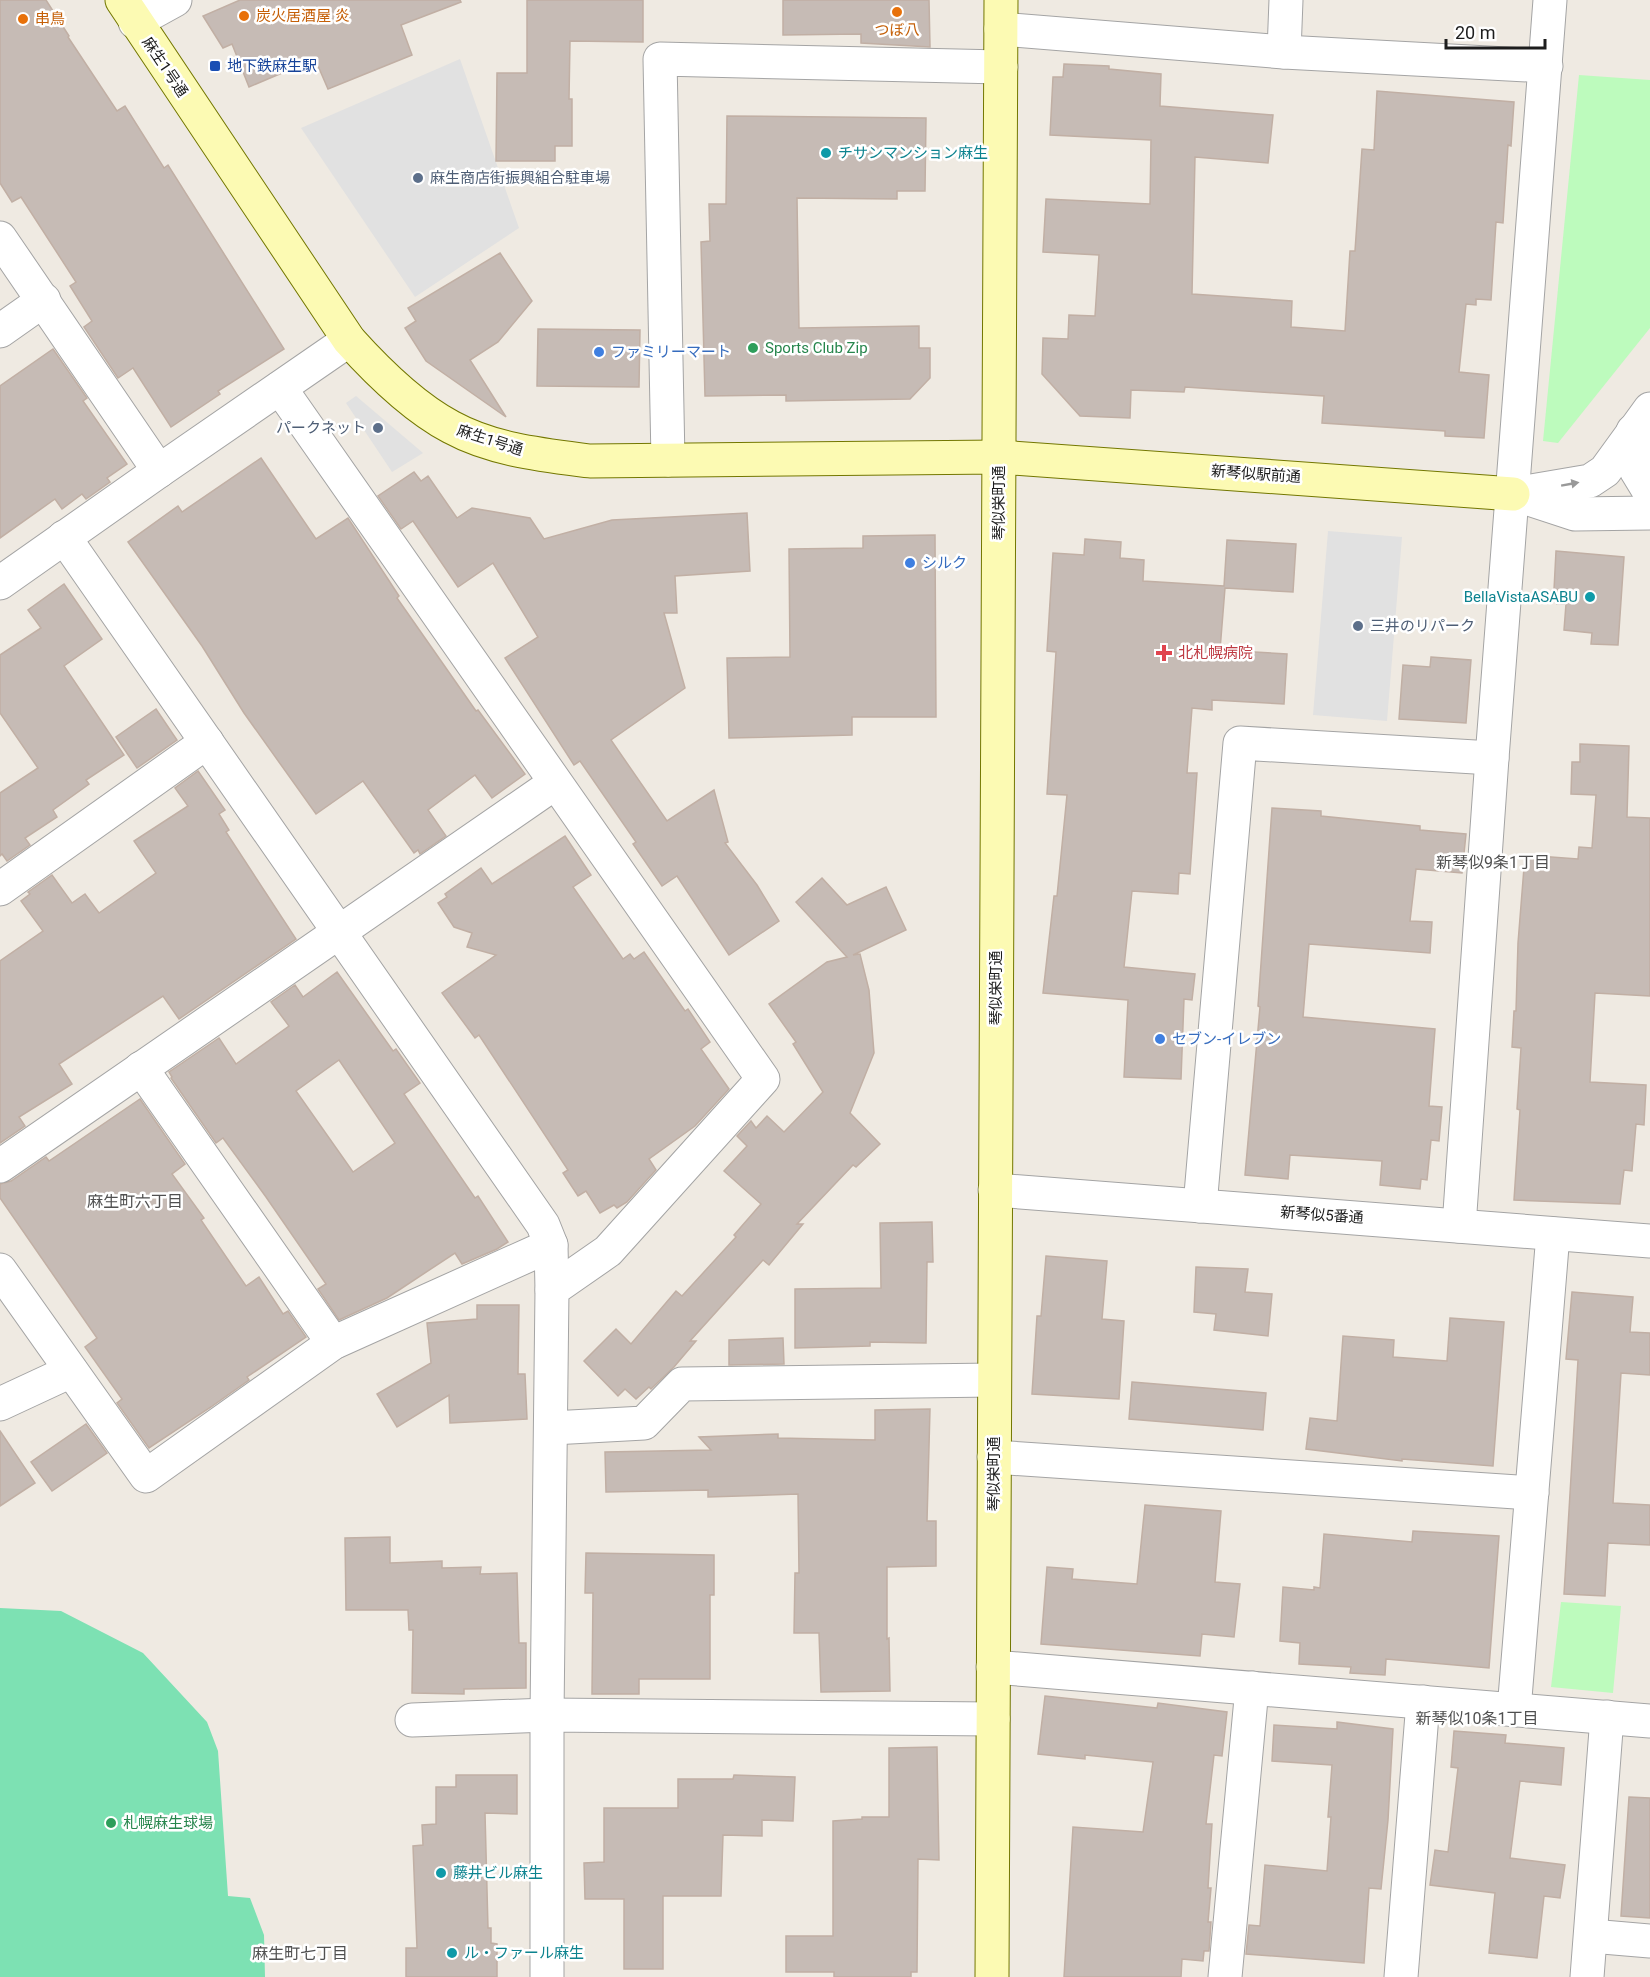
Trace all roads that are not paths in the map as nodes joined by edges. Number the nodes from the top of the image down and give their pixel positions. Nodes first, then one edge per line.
1 (175, 0) edge
2 (1286, 0) edge
3 (1550, 0) edge
4 (128, 11) edge
5 (1001, 14) edge
6 (1284, 52) junction
7 (1546, 66) junction
8 (1001, 67) junction
9 (0, 238) edge
10 (44, 300) junction
11 (0, 331) edge
12 (349, 340) junction
13 (280, 388) junction
14 (1642, 420) edge
15 (999, 457) junction
16 (668, 460) junction
17 (159, 471) junction
18 (1650, 493) edge
19 (1513, 494) junction
20 (1650, 513) edge
21 (64, 537) junction
22 (0, 584) edge
23 (207, 742) junction
24 (1492, 758) junction
25 (555, 783) junction
26 (0, 889) edge
27 (338, 932) junction
28 (141, 1068) junction
29 (0, 1166) edge
30 (995, 1190) junction
31 (1200, 1206) junction
32 (1459, 1226) junction
33 (1553, 1234) junction
34 (1650, 1241) edge
35 (550, 1245) junction
36 (0, 1270) edge
37 (552, 1290) junction
38 (333, 1343) junction
39 (71, 1371) junction
40 (994, 1380) junction
41 (0, 1404) edge
42 (552, 1428) junction
43 (994, 1457) junction
44 (1532, 1493) junction
45 (993, 1667) junction
46 (1252, 1688) junction
47 (1422, 1702) junction
48 (1514, 1710) junction
49 (547, 1715) junction
50 (1607, 1718) junction
51 (993, 1719) junction
52 (412, 1720) dead end
53 (1650, 1721) edge
54 (1591, 1936) junction
55 (1650, 1941) edge
56 (547, 1977) edge
57 (992, 1977) edge
58 (1225, 1977) edge
59 (1401, 1977) edge
60 (1587, 1977) edge

1 - 4 street
2 - 6 street
3 - 7 street
4 - 12 main road, 麻生1号通
5 - 6 street
5 - 8 main road, 琴似栄町通
6 - 7 street
7 - 19 street
8 - 15 main road, 琴似栄町通
8 - 16 street
9 - 10 street
10 - 11 street
10 - 17 street
12 - 13 street
12 - 16 main road, 麻生1号通
13 - 17 street
13 - 25 street
14 - 18 street
19 -> 14 street
15 - 16 main road, 麻生1号通
15 - 19 main road, 新琴似駅前通
15 - 30 main road, 琴似栄町通
17 - 21 street
19 - 20 street
19 - 24 street
21 - 22 street
21 - 23 street
23 - 26 street
23 - 27 street
24 - 31 street
24 - 32 street
25 - 27 street
25 - 37 street
27 - 28 street
27 - 35 street
28 - 29 street
28 - 38 street
30 - 31 street, 新琴似5番通
30 - 40 main road, 琴似栄町通
31 - 32 street, 新琴似5番通
32 - 33 street, 新琴似5番通
33 - 34 street, 新琴似5番通
33 - 44 street
35 - 37 street
35 - 38 street
36 - 39 street
37 - 42 street
38 - 39 street
39 - 41 street
40 - 42 street
40 - 43 main road, 琴似栄町通
42 - 49 street
43 - 44 street
43 - 45 main road, 琴似栄町通
44 - 48 street
45 - 46 street
45 - 51 main road, 琴似栄町通
46 - 47 street
46 - 58 street
47 - 48 street
47 - 59 street
48 - 50 street
49 - 51 street
49 - 52 street
49 - 56 street
50 - 53 street
50 - 54 street
51 - 57 main road, 琴似栄町通
54 - 55 street
54 - 60 street

